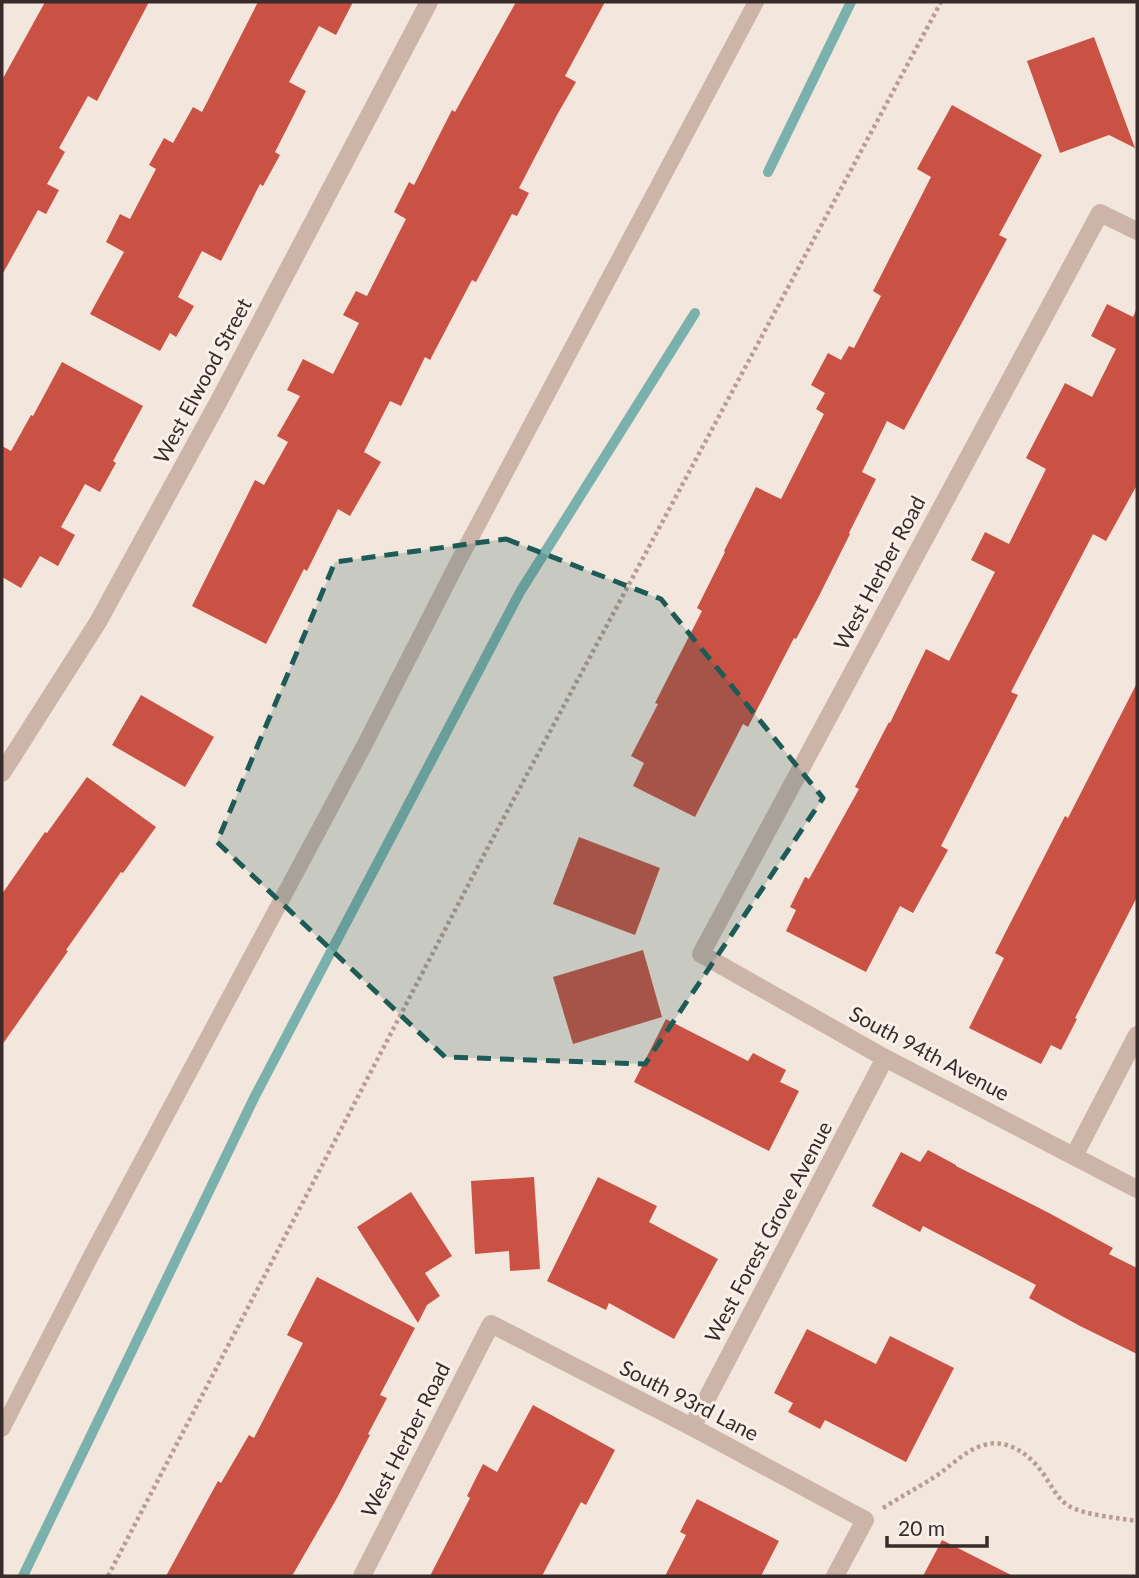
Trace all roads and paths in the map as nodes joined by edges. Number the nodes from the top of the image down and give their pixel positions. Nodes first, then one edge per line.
1 (429, 2) edge
2 (756, 2) edge
3 (941, 2) edge
4 (1137, 231) edge
5 (2, 773) edge
6 (701, 954) joint
7 (1137, 1035) edge
8 (885, 1058) junction
9 (1074, 1156) junction
10 (1137, 1189) edge
11 (491, 1324) joint
12 (692, 1427) junction
13 (2, 1429) edge
14 (865, 1520) junction
15 (1137, 1521) edge
16 (108, 1576) edge
17 (362, 1576) edge
18 (835, 1576) edge

1 - 5 street, West Elwood Street
2 - 13 lane
3 - 16 path
4 - 6 street, West Herber Road
6 - 8 street, South 94th Avenue
7 - 9 street
8 - 9 street, South 94th Avenue
8 - 12 street, West Forest Grove Avenue
9 - 10 street, South 94th Avenue
11 - 12 street, South 93rd Lane
11 - 17 street, West Herber Road
12 - 14 street, South 93rd Lane
14 - 15 path
14 - 18 street

